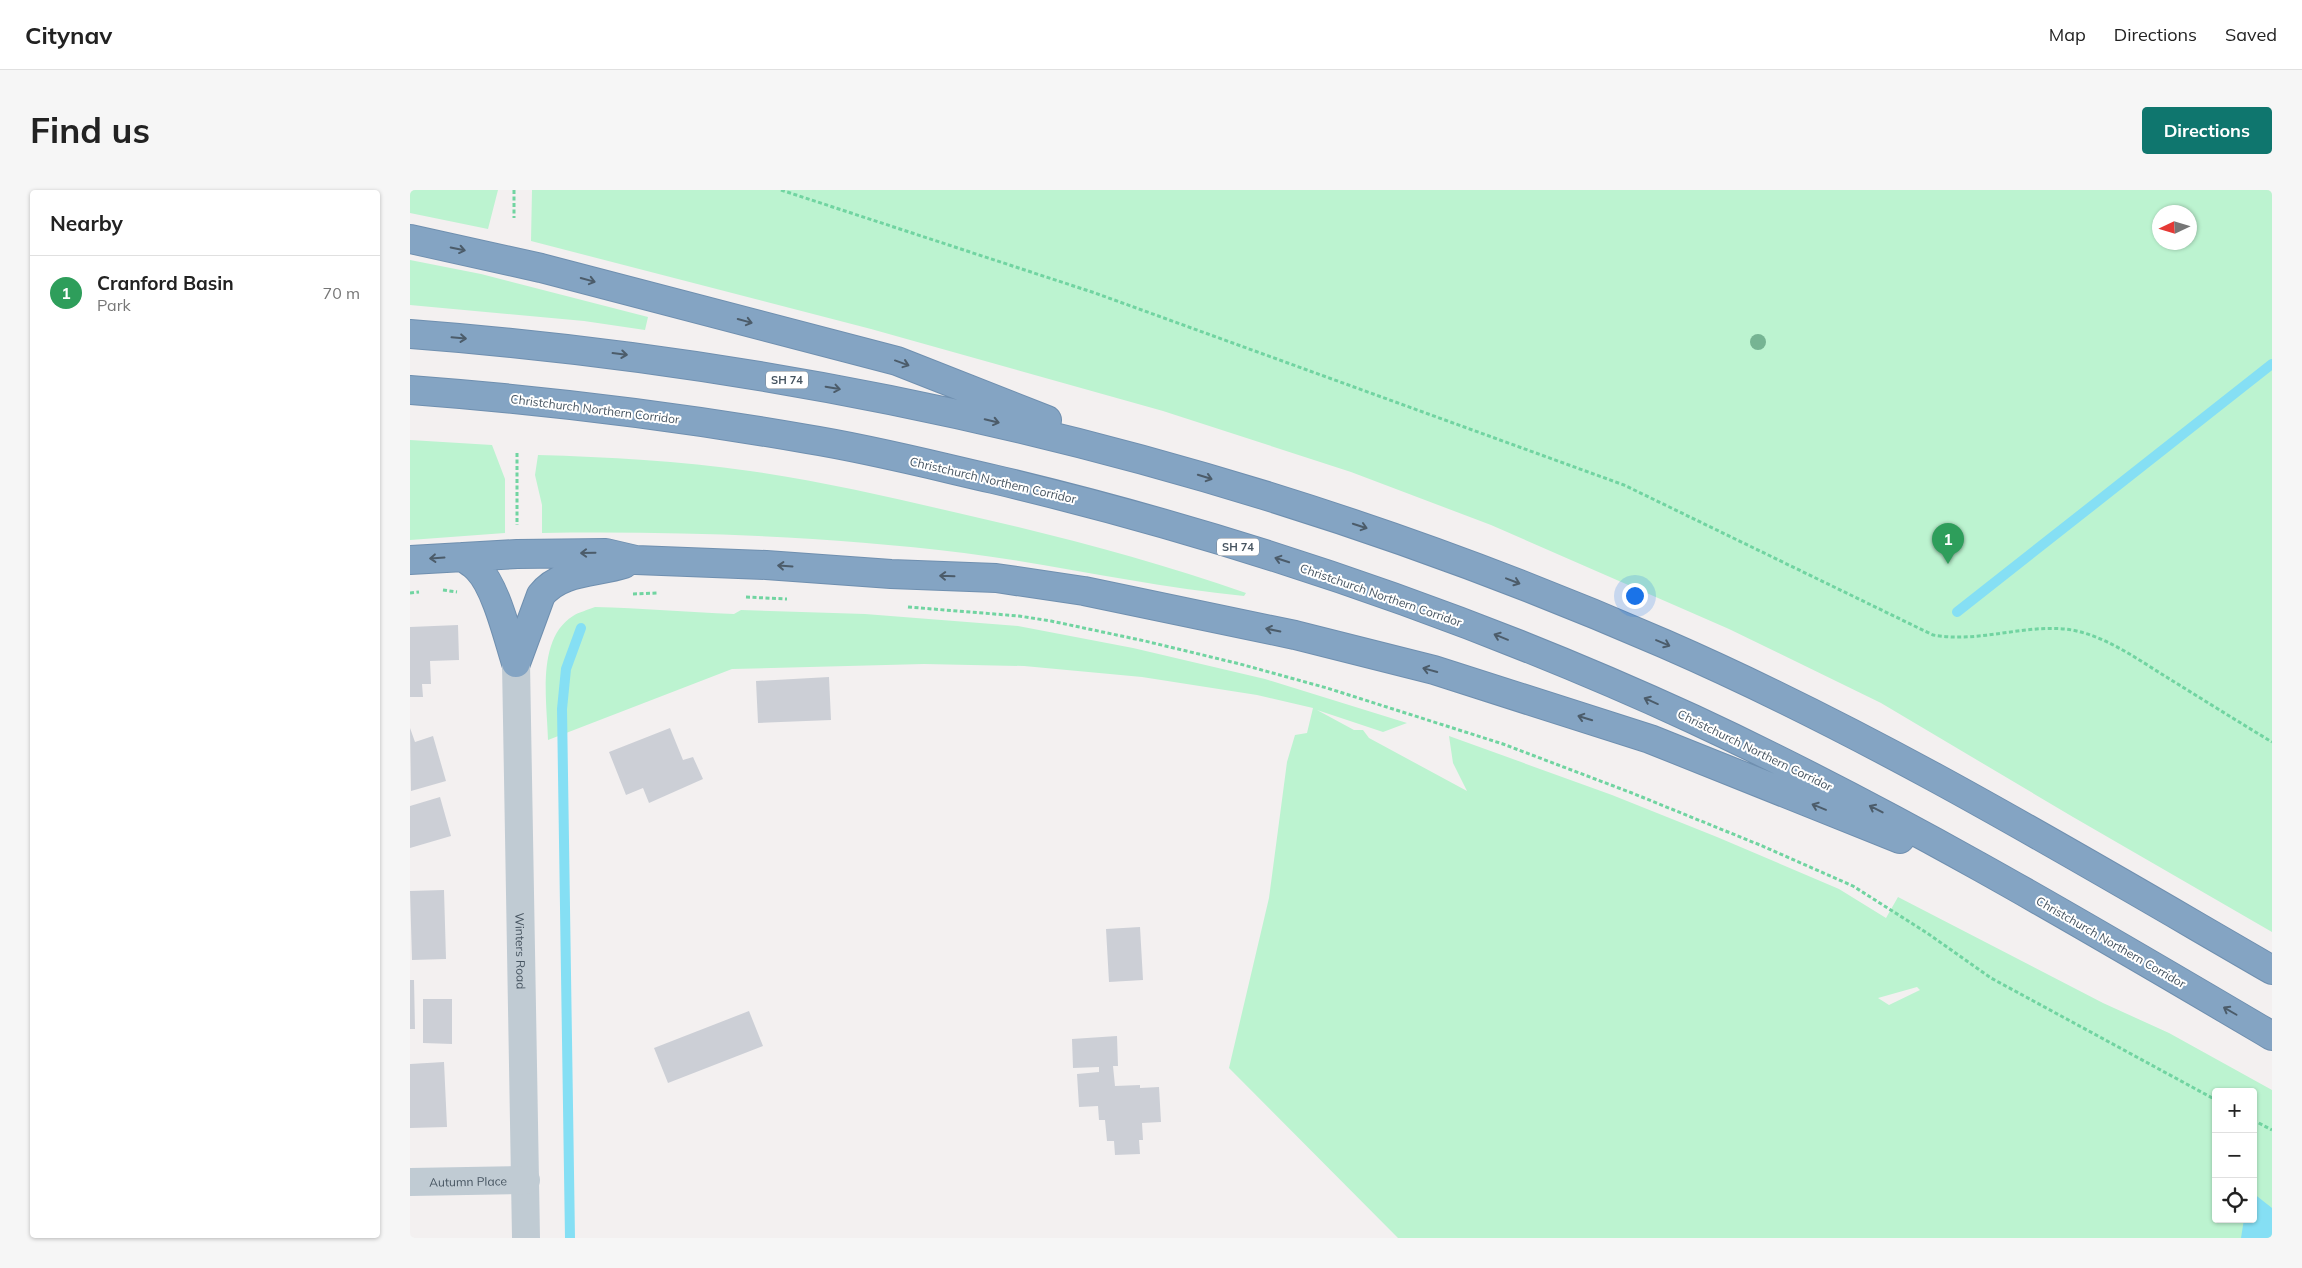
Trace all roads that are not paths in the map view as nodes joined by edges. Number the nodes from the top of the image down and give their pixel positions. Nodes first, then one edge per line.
1 (410, 239) edge
2 (410, 334) edge
3 (410, 390) edge
4 (1158, 463) junction
5 (463, 556) junction
6 (410, 560) edge
7 (636, 560) junction
8 (516, 663) junction
9 (2011, 884) junction
10 (2272, 970) edge
11 (2272, 1036) edge
12 (526, 1180) junction
13 (410, 1182) edge
14 (526, 1238) edge

1 -> 4 highway
2 -> 4 highway, SH 74
9 -> 3 highway, Christchurch Northern Corridor / SH 74
4 -> 10 highway
5 -> 6 highway
7 -> 5 highway
5 - 8 highway
7 - 8 highway
9 -> 7 highway
8 - 12 street, Winters Road
11 -> 9 highway, Christchurch Northern Corridor
12 - 13 street, Autumn Place
12 - 14 street, Winters Road

